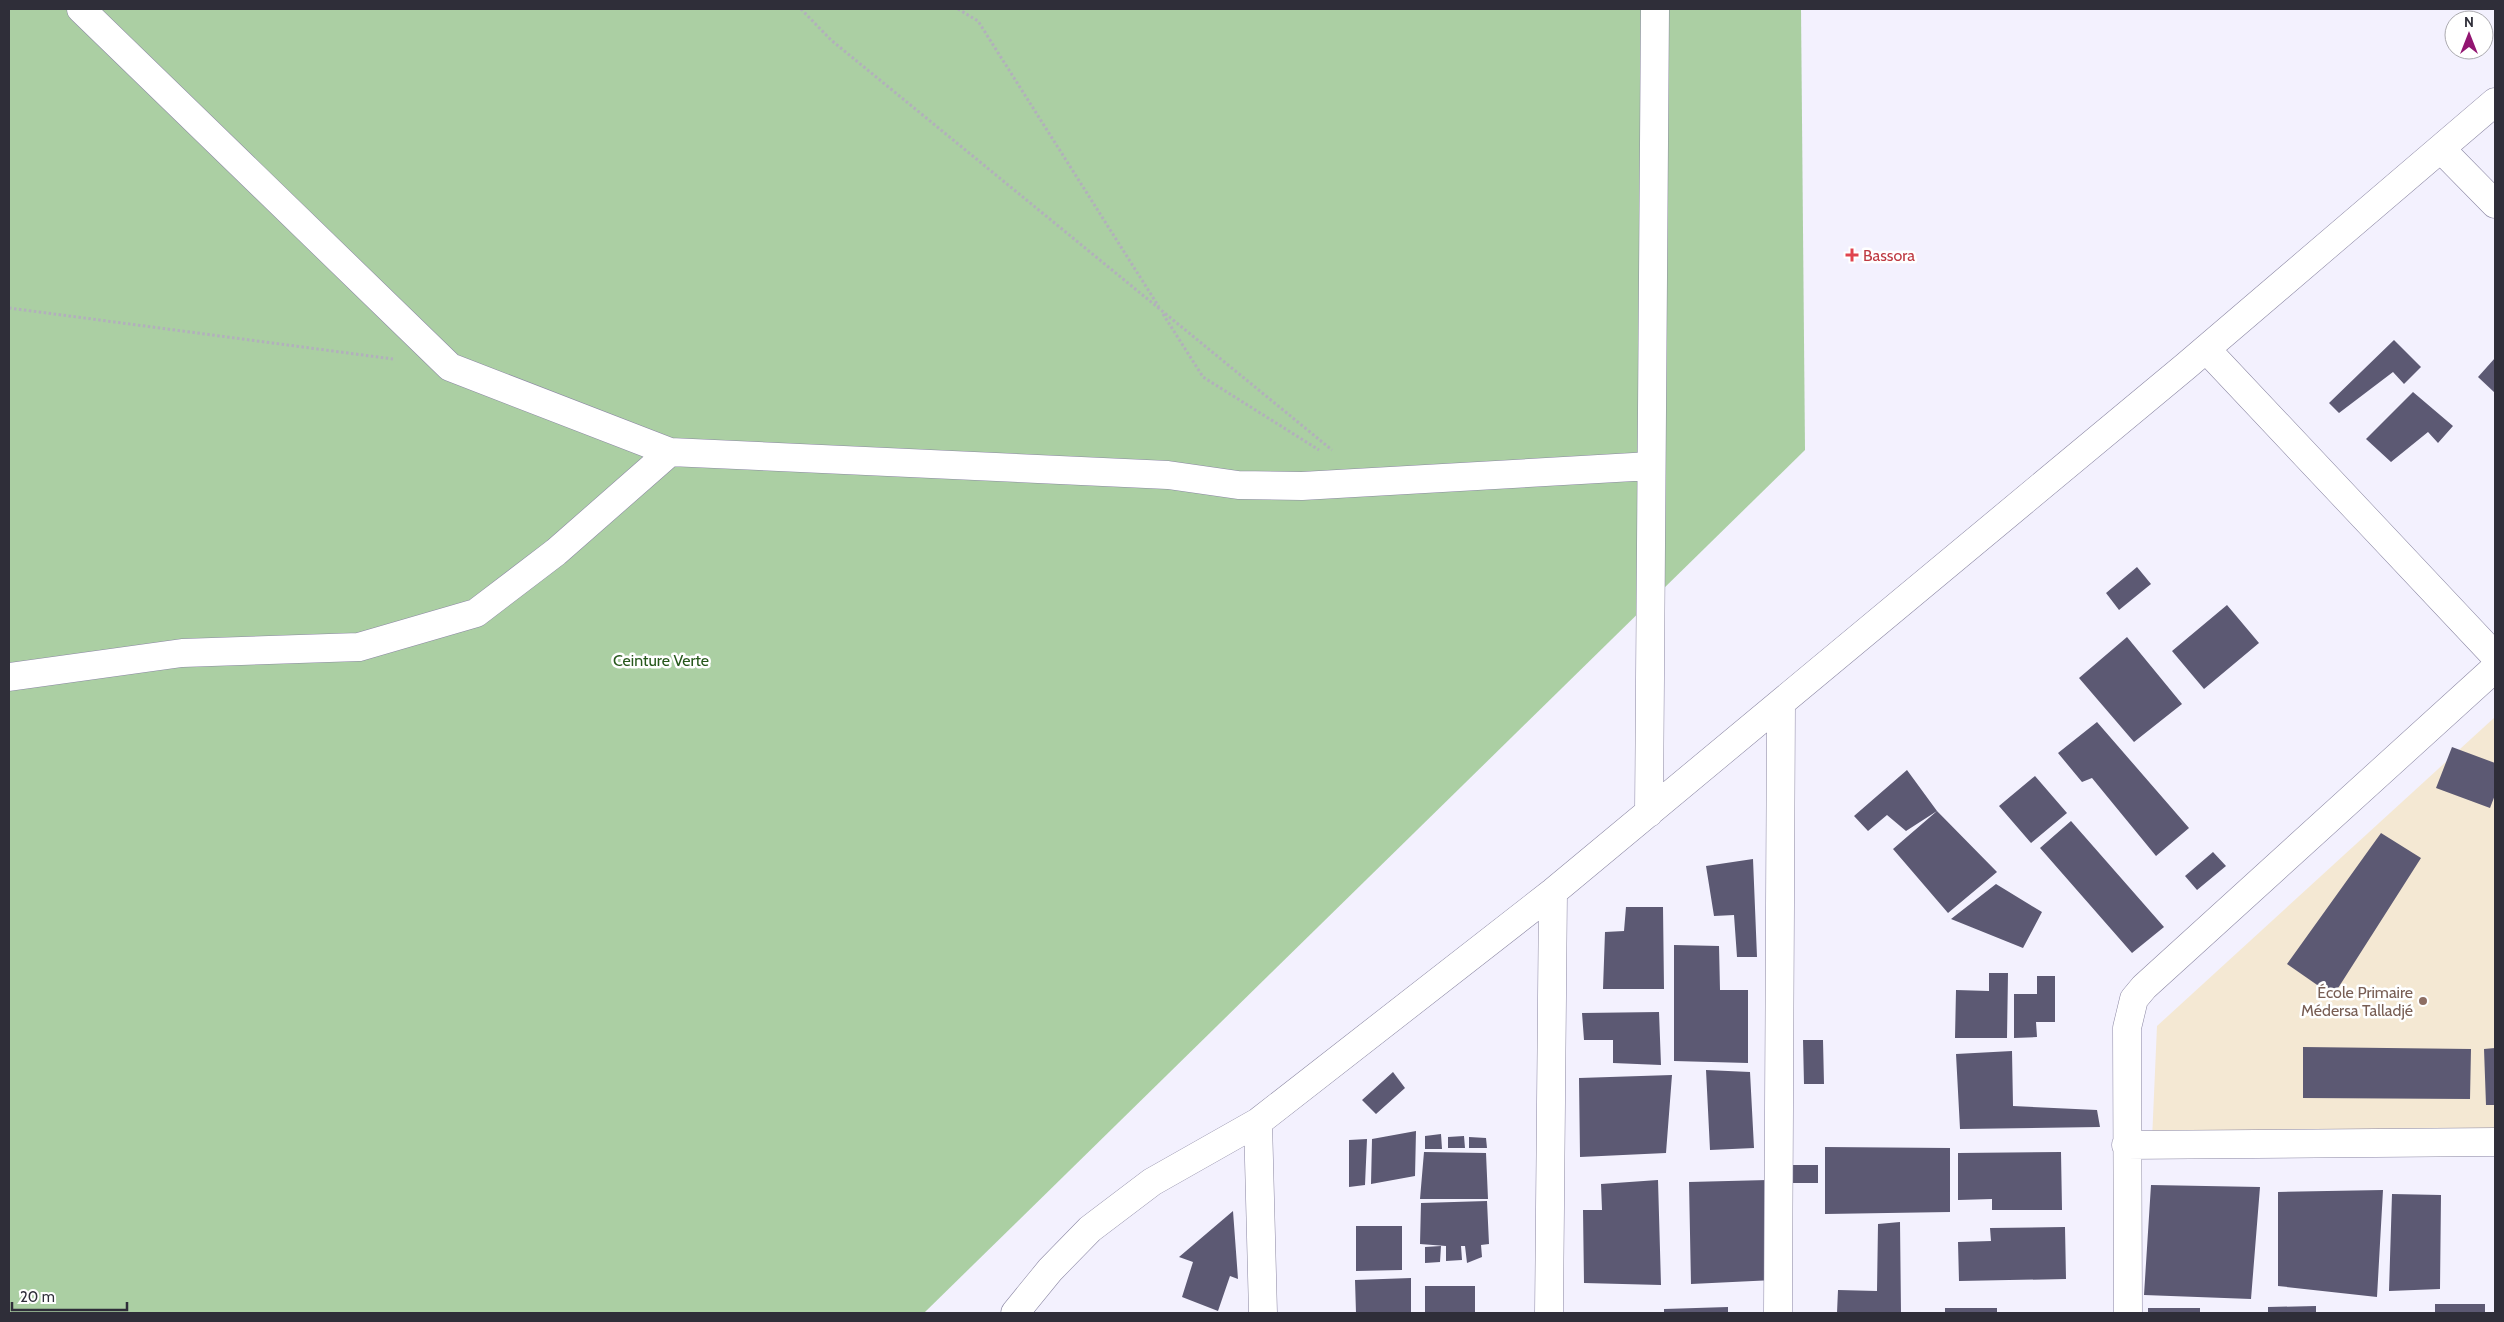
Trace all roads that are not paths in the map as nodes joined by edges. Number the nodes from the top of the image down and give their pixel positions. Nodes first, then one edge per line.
1 (81, 9) edge
2 (1655, 9) edge
3 (2495, 102) edge
4 (2441, 149) junction
5 (2495, 204) edge
6 (2206, 348) junction
7 (670, 452) junction
8 (1651, 466) junction
9 (2495, 656) edge
10 (2495, 668) edge
11 (9, 677) edge
12 (1782, 703) junction
13 (1649, 813) junction
14 (1553, 892) junction
15 (1258, 1122) junction
16 (2495, 1142) edge
17 (2126, 1145) junction
18 (1016, 1313) edge
19 (1263, 1313) edge
20 (1549, 1313) edge
21 (1778, 1313) edge
22 (2128, 1313) edge

1 - 7 street
2 - 8 street
3 - 4 street
4 - 5 street
4 - 6 street
6 - 9 street
6 - 12 street
7 - 8 street
7 - 11 street
8 - 13 street
10 - 17 street
12 - 13 street
12 - 21 street
13 - 14 street
14 - 15 street
14 - 20 street
15 - 18 street
15 - 19 street
16 - 17 street
17 - 22 street

